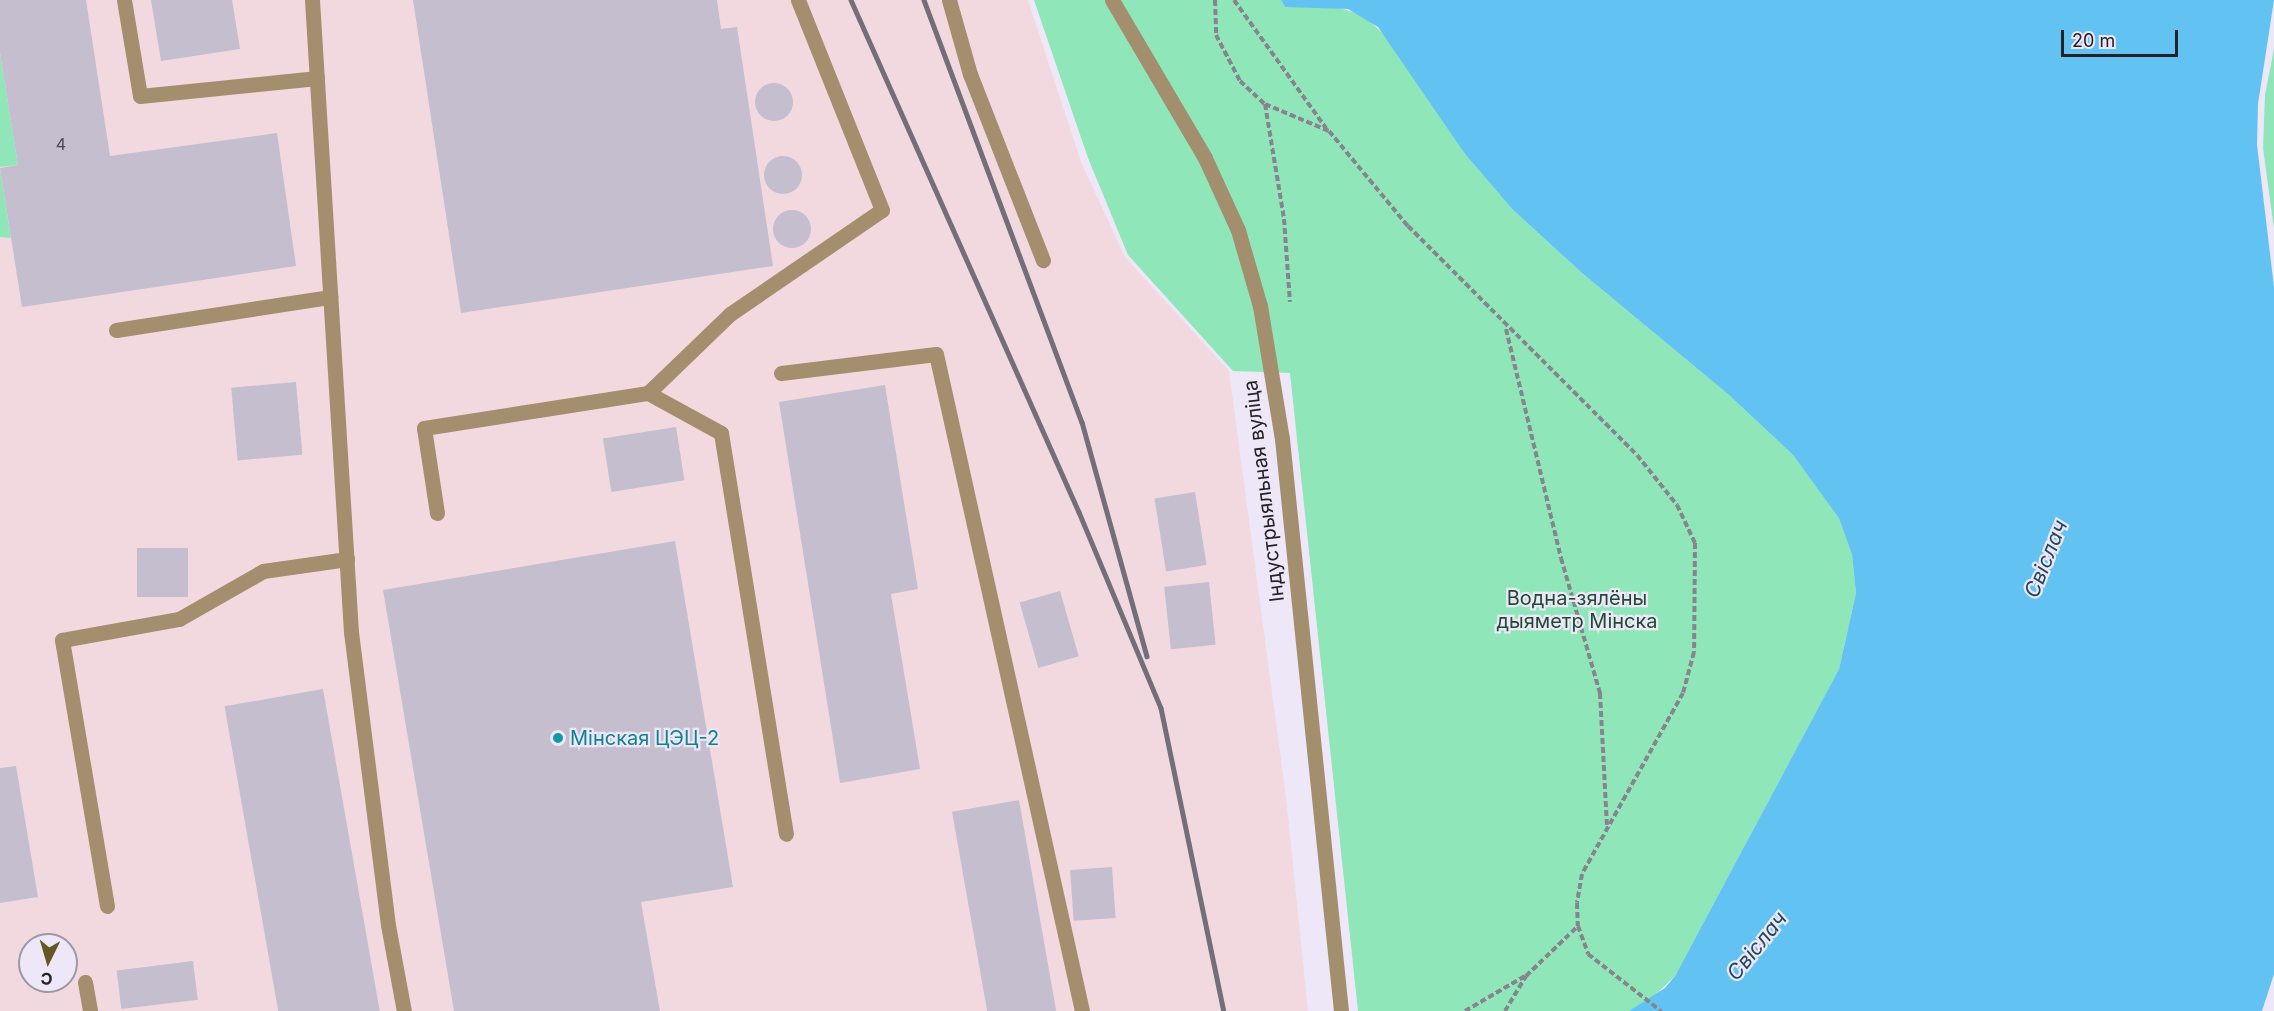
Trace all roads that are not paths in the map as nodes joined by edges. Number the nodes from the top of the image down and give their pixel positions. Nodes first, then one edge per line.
1 (124, 0) edge
2 (312, 0) edge
3 (798, 0) edge
4 (948, 0) edge
5 (1112, 0) edge
6 (317, 78) junction
7 (1044, 260) dead end
8 (330, 297) junction
9 (116, 330) dead end
10 (781, 374) dead end
11 (648, 393) junction
12 (437, 513) dead end
13 (347, 559) junction
14 (786, 834) dead end
15 (107, 906) dead end
16 (86, 982) dead end
17 (90, 1011) edge
18 (405, 1011) edge
19 (1082, 1011) edge
20 (1341, 1011) edge

1 - 6 street
2 - 6 street
3 - 11 street
4 - 7 street
5 - 20 street, Індустрыяльная вуліца
6 - 8 street
8 - 9 street
8 - 13 street
10 - 19 street
11 - 12 street
11 - 14 street
13 - 15 street
13 - 18 street
16 - 17 street

